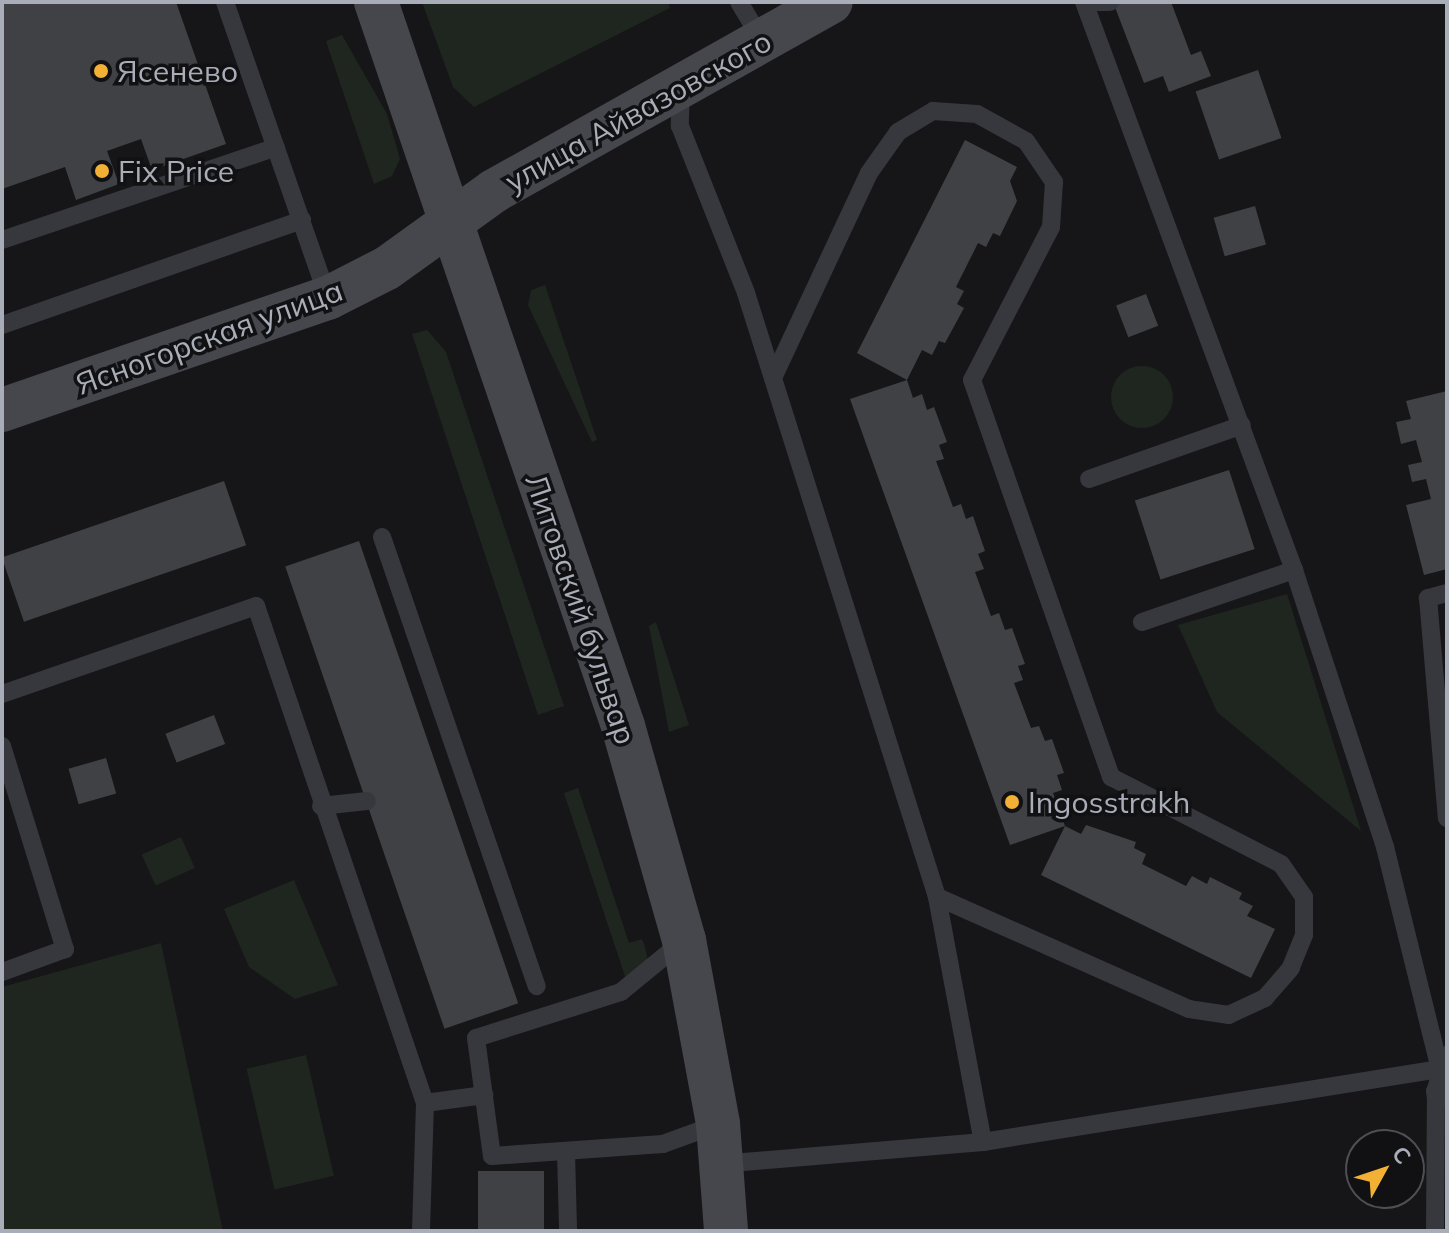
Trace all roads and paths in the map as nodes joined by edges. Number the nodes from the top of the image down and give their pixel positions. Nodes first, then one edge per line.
1 (225, 2) edge
2 (376, 2) edge
3 (739, 2) edge
4 (831, 2) edge
5 (1084, 2) edge
6 (1091, 2) edge
7 (1110, 2) edge
8 (763, 42) junction
9 (681, 86) junction
10 (276, 147) junction
11 (302, 220) junction
12 (449, 223) junction
13 (2, 240) edge
14 (328, 298) junction
15 (2, 325) edge
16 (773, 378) junction
17 (2, 410) edge
18 (1242, 425) junction
19 (1089, 479) dead end
20 (382, 537) dead end
21 (1294, 570) junction
22 (1447, 593) edge
23 (1142, 622) dead end
24 (1440, 656) edge
25 (2, 694) edge
26 (2, 746) edge
27 (367, 801) dead end
28 (1446, 801) edge
29 (321, 806) junction
30 (1447, 818) edge
31 (937, 897) junction
32 (684, 940) junction
33 (2, 972) edge
34 (537, 986) dead end
35 (1444, 1062) edge
36 (484, 1095) junction
37 (1441, 1099) edge
38 (425, 1103) junction
39 (983, 1142) junction
40 (719, 1144) junction
41 (566, 1152) junction
42 (421, 1231) edge
43 (568, 1231) edge
44 (726, 1231) edge
45 (1435, 1231) edge

1 - 10 lane
2 - 12 main road, Литовский бульвар
3 - 8 lane
4 - 8 main road, улица Айвазовского
5 - 18 lane
6 - 7 lane
8 - 9 main road, улица Айвазовского
9 - 12 main road, улица Айвазовского
9 - 16 lane
10 - 11 lane
10 - 13 lane
11 - 14 lane
11 - 15 lane
12 - 14 main road, Ясногорская улица
12 - 32 main road, Литовский бульвар
14 - 17 main road, Ясногорская улица
16 - 31 lane
16 - 31 lane
18 - 19 lane
18 - 21 lane
20 - 34 lane
21 - 23 lane
21 - 35 lane
22 - 24 lane
24 - 28 lane
25 - 29 lane
26 - 33 lane
27 - 29 lane
28 - 30 lane
29 - 38 lane
31 - 39 lane
32 - 36 lane
32 - 40 main road, Литовский бульвар
35 - 37 lane
35 - 39 lane
36 - 38 lane
36 - 41 lane
37 - 45 lane
38 - 42 lane
39 - 40 lane
40 - 41 lane
40 - 44 main road, Литовский бульвар
41 - 43 lane

